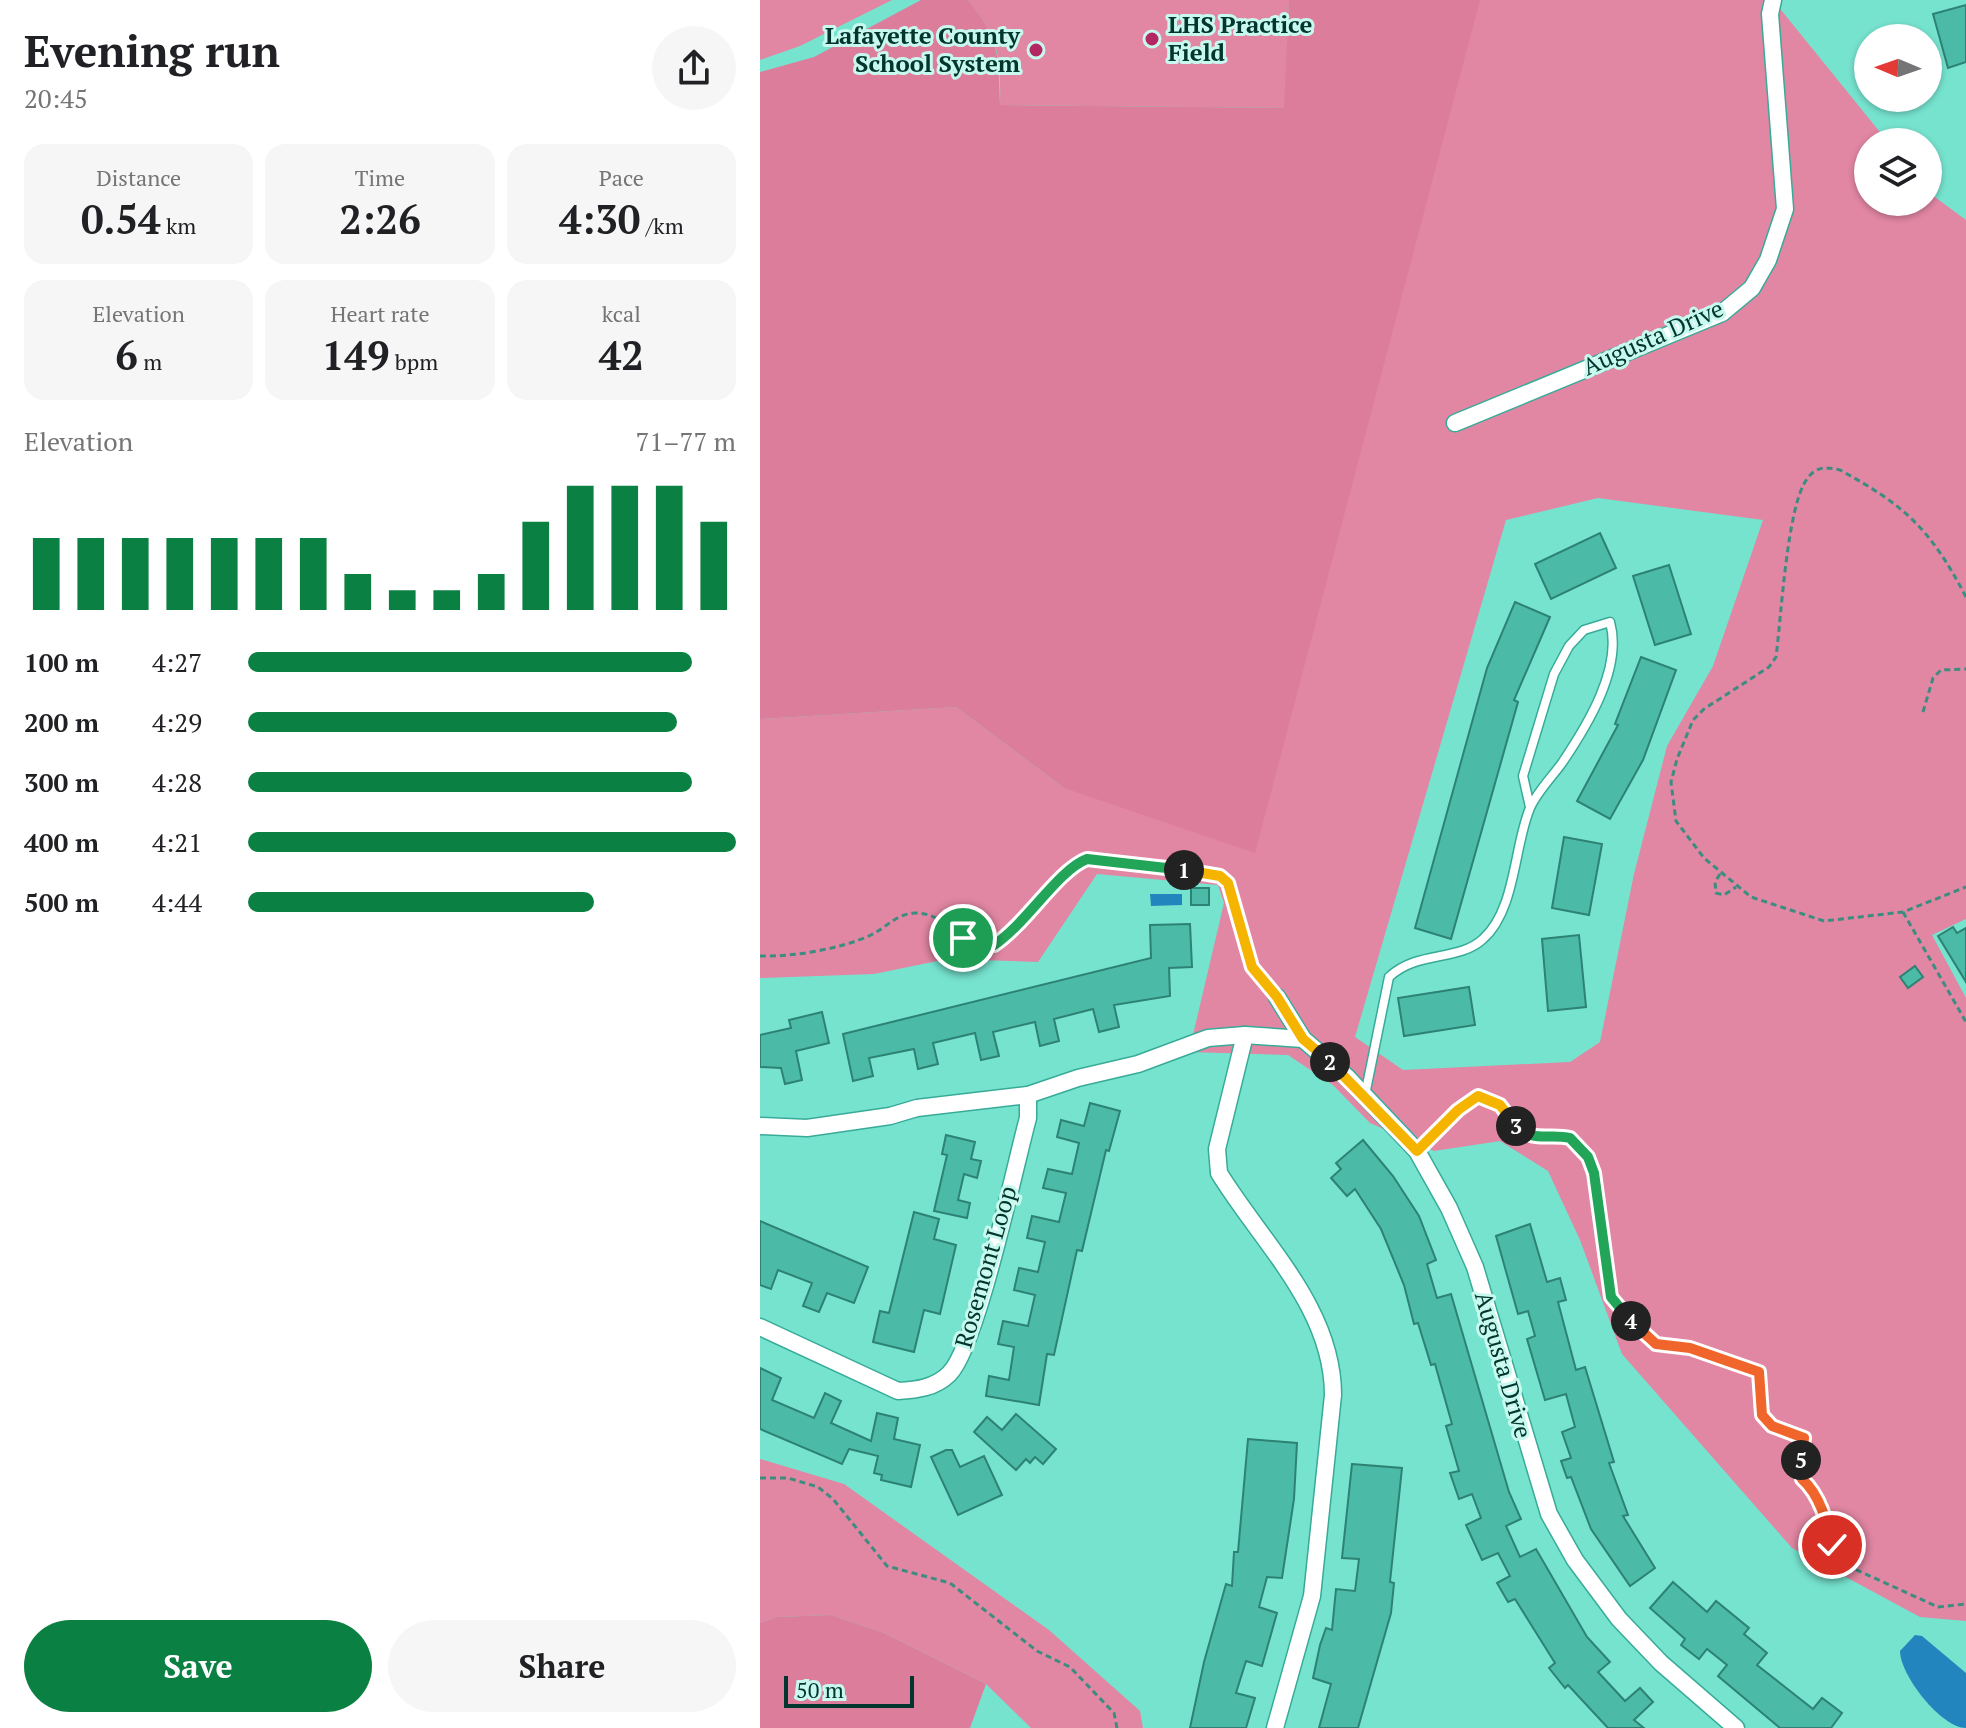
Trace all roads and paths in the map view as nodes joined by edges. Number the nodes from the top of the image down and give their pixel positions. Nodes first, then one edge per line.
1 (1773, 0) edge
2 (1455, 423) dead end
3 (1966, 597) edge
4 (1966, 669) edge
5 (1923, 712) dead end
6 (1530, 807) junction
7 (1720, 873) junction
8 (1736, 887) junction
9 (1966, 887) edge
10 (1903, 912) junction
11 (760, 956) edge
12 (1277, 997) joint
13 (1966, 1022) edge
14 (1245, 1035) junction
15 (1303, 1039) junction
16 (1028, 1095) junction
17 (1364, 1095) junction
18 (760, 1126) edge
19 (1417, 1151) junction
20 (760, 1327) edge
21 (760, 1478) edge
22 (1966, 1604) edge
23 (1117, 1728) edge
24 (1275, 1728) edge
25 (1736, 1728) edge

1 - 2 street, Augusta Drive
3 - 7 path
4 - 5 path
6 - 6 lane
6 - 17 lane
7 - 8 path
7 - 8 path
8 - 10 path
9 - 10 path
10 - 13 path
11 - 12 path
12 - 15 street, Augusta Drive
14 - 15 street
14 - 16 street
14 - 24 street
15 - 17 street, Augusta Drive
16 - 18 street
16 - 20 street, Rosemont Loop
17 - 19 street, Augusta Drive
19 - 22 path
19 - 25 street, Augusta Drive
21 - 23 path

